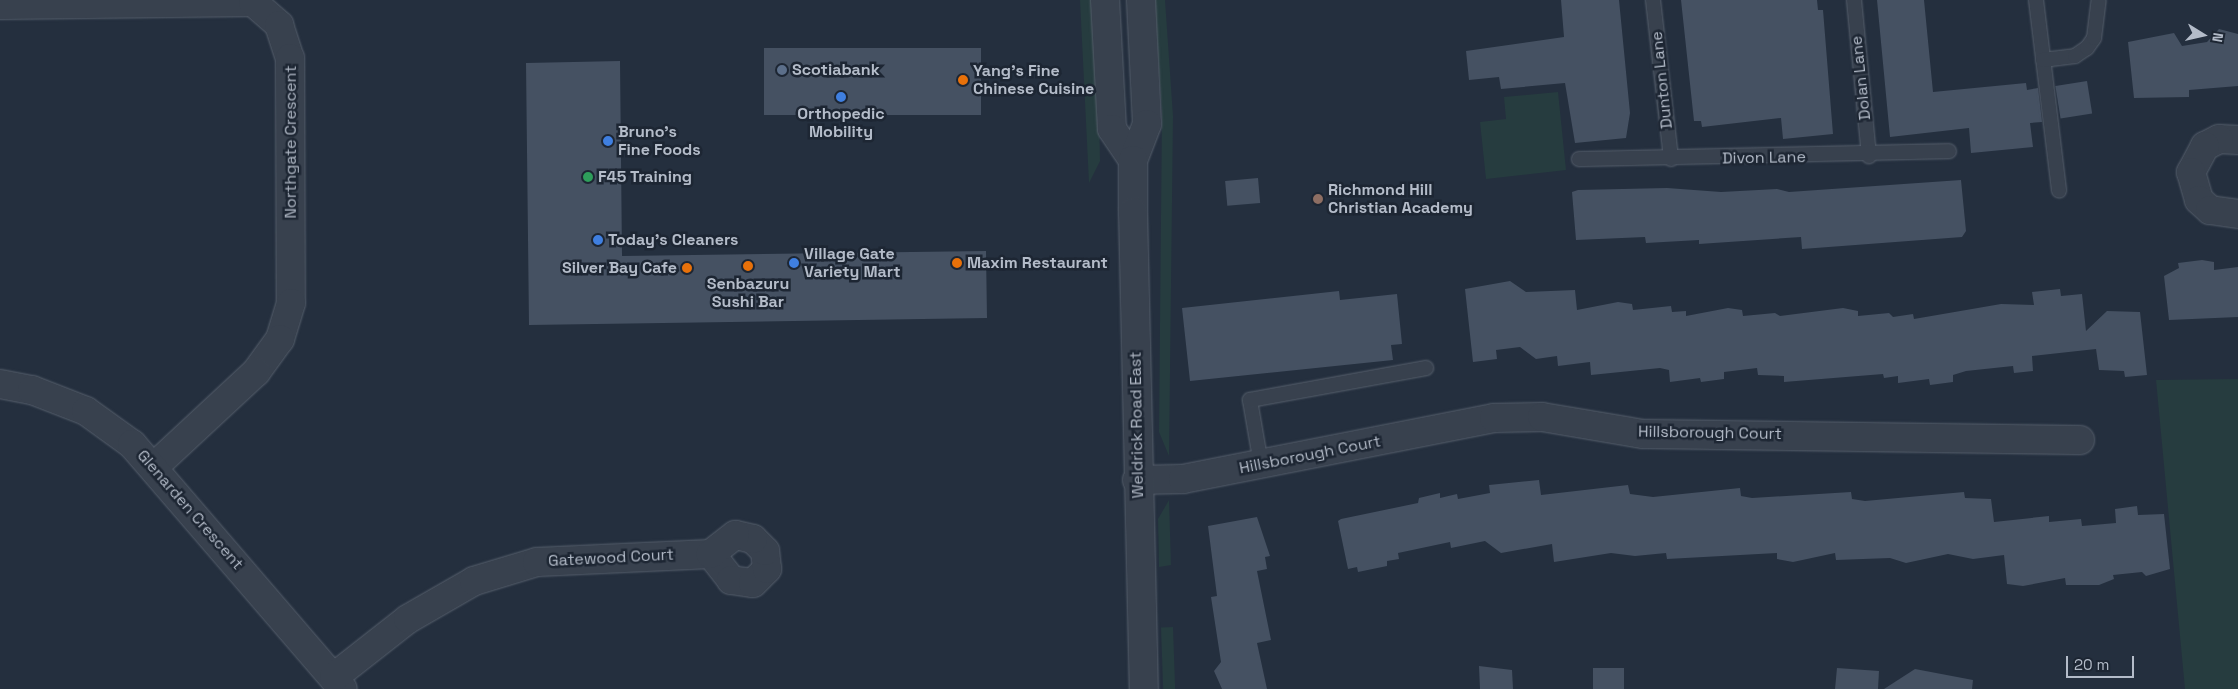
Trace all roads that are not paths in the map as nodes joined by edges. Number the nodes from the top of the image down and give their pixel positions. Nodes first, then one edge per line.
1 (1105, 0) edge
2 (1141, 0) edge
3 (1653, 0) edge
4 (1854, 0) edge
5 (2036, 0) edge
6 (2099, 0) edge
7 (0, 5) edge
8 (2043, 60) junction
9 (2238, 140) edge
10 (1949, 152) dead end
11 (1869, 156) junction
12 (1671, 159) junction
13 (1133, 160) junction
14 (1579, 160) dead end
15 (2059, 191) dead end
16 (2238, 214) edge
17 (1426, 368) dead end
18 (0, 384) edge
19 (2080, 440) dead end
20 (1261, 464) junction
21 (155, 466) junction
22 (1137, 480) junction
23 (712, 554) dead end
24 (339, 683) edge
25 (1144, 689) edge

1 - 13 street
2 - 13 street, Weldrick Road East
3 - 12 lane, Dunton Lane
4 - 11 lane, Dolan Lane
5 - 8 lane
6 - 8 lane
7 - 21 street, Northgate Crescent
8 - 15 lane
9 - 16 street
10 - 11 lane, Divon Lane
11 - 12 lane, Divon Lane
12 - 14 lane, Divon Lane
13 - 22 street, Weldrick Road East
17 - 20 lane
18 - 21 street, Glenarden Crescent
19 - 20 street, Hillsborough Court
20 - 22 street, Hillsborough Court
21 - 24 street, Glenarden Crescent
22 - 25 street, Weldrick Road East
23 - 24 street, Gatewood Court

